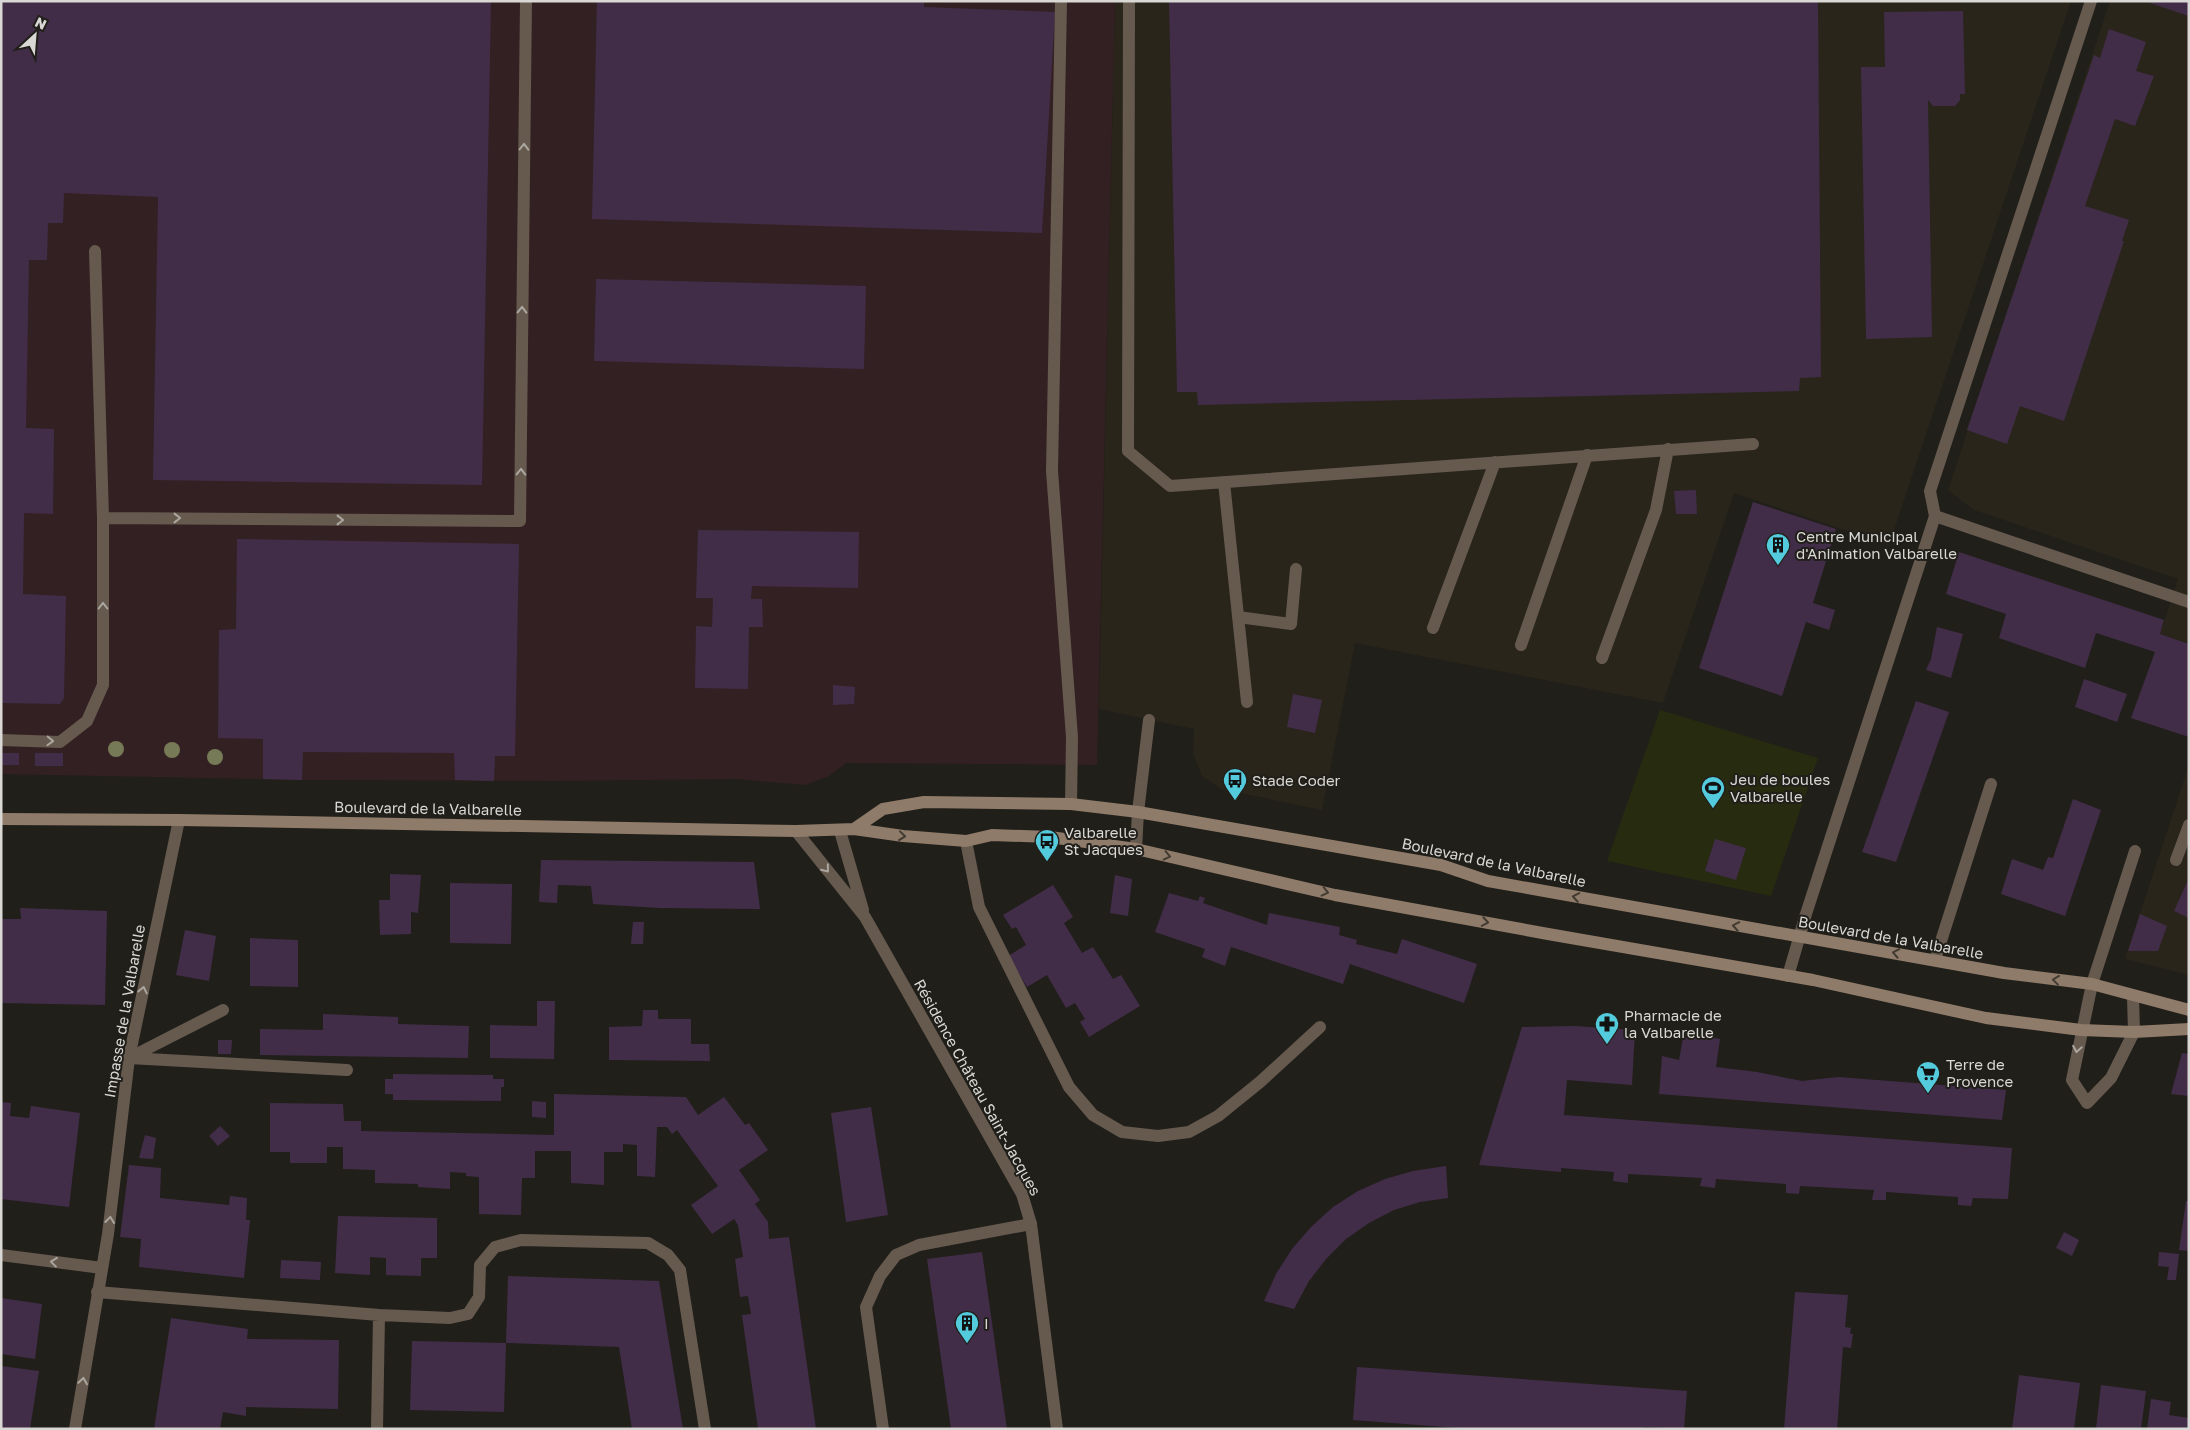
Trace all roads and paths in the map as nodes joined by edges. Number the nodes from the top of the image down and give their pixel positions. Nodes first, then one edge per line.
1 (526, 1) edge
2 (1061, 1) edge
3 (1129, 1) edge
4 (2092, 1) edge
5 (95, 251) dead end
6 (1753, 444) dead end
7 (1668, 450) junction
8 (1587, 455) junction
9 (1495, 462) junction
10 (1224, 482) junction
11 (1935, 516) junction
12 (103, 518) junction
13 (1296, 569) dead end
14 (2189, 602) edge
15 (1238, 617) junction
16 (1433, 628) dead end
17 (1521, 645) dead end
18 (1602, 658) dead end
19 (1247, 702) dead end
20 (1148, 720) dead end
21 (1, 740) edge
22 (1991, 784) dead end
23 (1072, 804) junction
24 (1138, 812) junction
25 (1, 819) edge
26 (179, 820) junction
27 (2189, 825) edge
28 (854, 829) junction
29 (840, 831) junction
30 (796, 832) junction
31 (966, 841) junction
32 (1136, 849) junction
33 (2135, 851) dead end
34 (2176, 860) dead end
35 (865, 917) junction
36 (1798, 937) junction
37 (1935, 960) junction
38 (1788, 976) junction
39 (2092, 984) junction
40 (2133, 996) junction
41 (222, 1010) dead end
42 (2189, 1010) edge
43 (1320, 1027) dead end
44 (2189, 1029) edge
45 (2081, 1030) junction
46 (2134, 1032) junction
47 (129, 1058) junction
48 (347, 1070) dead end
49 (1031, 1224) junction
50 (1, 1255) edge
51 (102, 1268) junction
52 (97, 1292) junction
53 (379, 1314) junction
54 (75, 1429) edge
55 (377, 1429) edge
56 (705, 1429) edge
57 (883, 1429) edge
58 (1057, 1429) edge

12 -> 1 street
2 - 23 street
3 - 10 street
4 - 11 street
5 - 12 street
6 - 7 street
7 - 8 street
7 - 18 street
8 - 9 street
8 - 17 street
9 - 10 street
9 - 16 street
10 - 15 street
11 - 14 street
11 - 36 street
21 -> 12 street
13 - 15 street
15 - 19 street
20 - 24 street
22 - 37 street
23 - 24 street, Boulevard de la Valbarelle
23 - 28 street, Boulevard de la Valbarelle
24 - 32 street
36 -> 24 street, Boulevard de la Valbarelle
25 - 26 street, Boulevard de la Valbarelle
26 - 30 street, Boulevard de la Valbarelle
47 -> 26 street, Impasse de la Valbarelle
27 - 34 street
28 - 29 street, Boulevard de la Valbarelle
28 -> 31 street, Boulevard de la Valbarelle
29 - 30 street, Boulevard de la Valbarelle
29 - 35 street, Résidence Château Saint-Jacques
30 -> 35 street, Résidence Château Saint-Jacques
31 - 32 street, Boulevard de la Valbarelle
31 - 43 street
32 -> 38 street, Boulevard de la Valbarelle
33 - 39 street
35 - 49 street, Résidence Château Saint-Jacques
37 -> 36 street, Boulevard de la Valbarelle
36 - 38 street
39 -> 37 street, Boulevard de la Valbarelle
38 - 45 street, Boulevard de la Valbarelle
39 - 40 street, Boulevard de la Valbarelle
39 - 45 street
40 - 42 street, Boulevard de la Valbarelle
40 - 46 street
41 - 47 street
44 - 46 street, Boulevard de la Valbarelle
45 - 46 street, Boulevard de la Valbarelle
45 -> 46 street
47 - 48 street
51 -> 47 street, Impasse de la Valbarelle
49 - 57 street
49 - 58 street, Résidence Château Saint-Jacques
51 -> 50 street
51 - 52 street, Impasse de la Valbarelle
52 - 53 street
54 -> 52 street, Impasse de la Valbarelle
53 - 55 street
53 - 56 street

